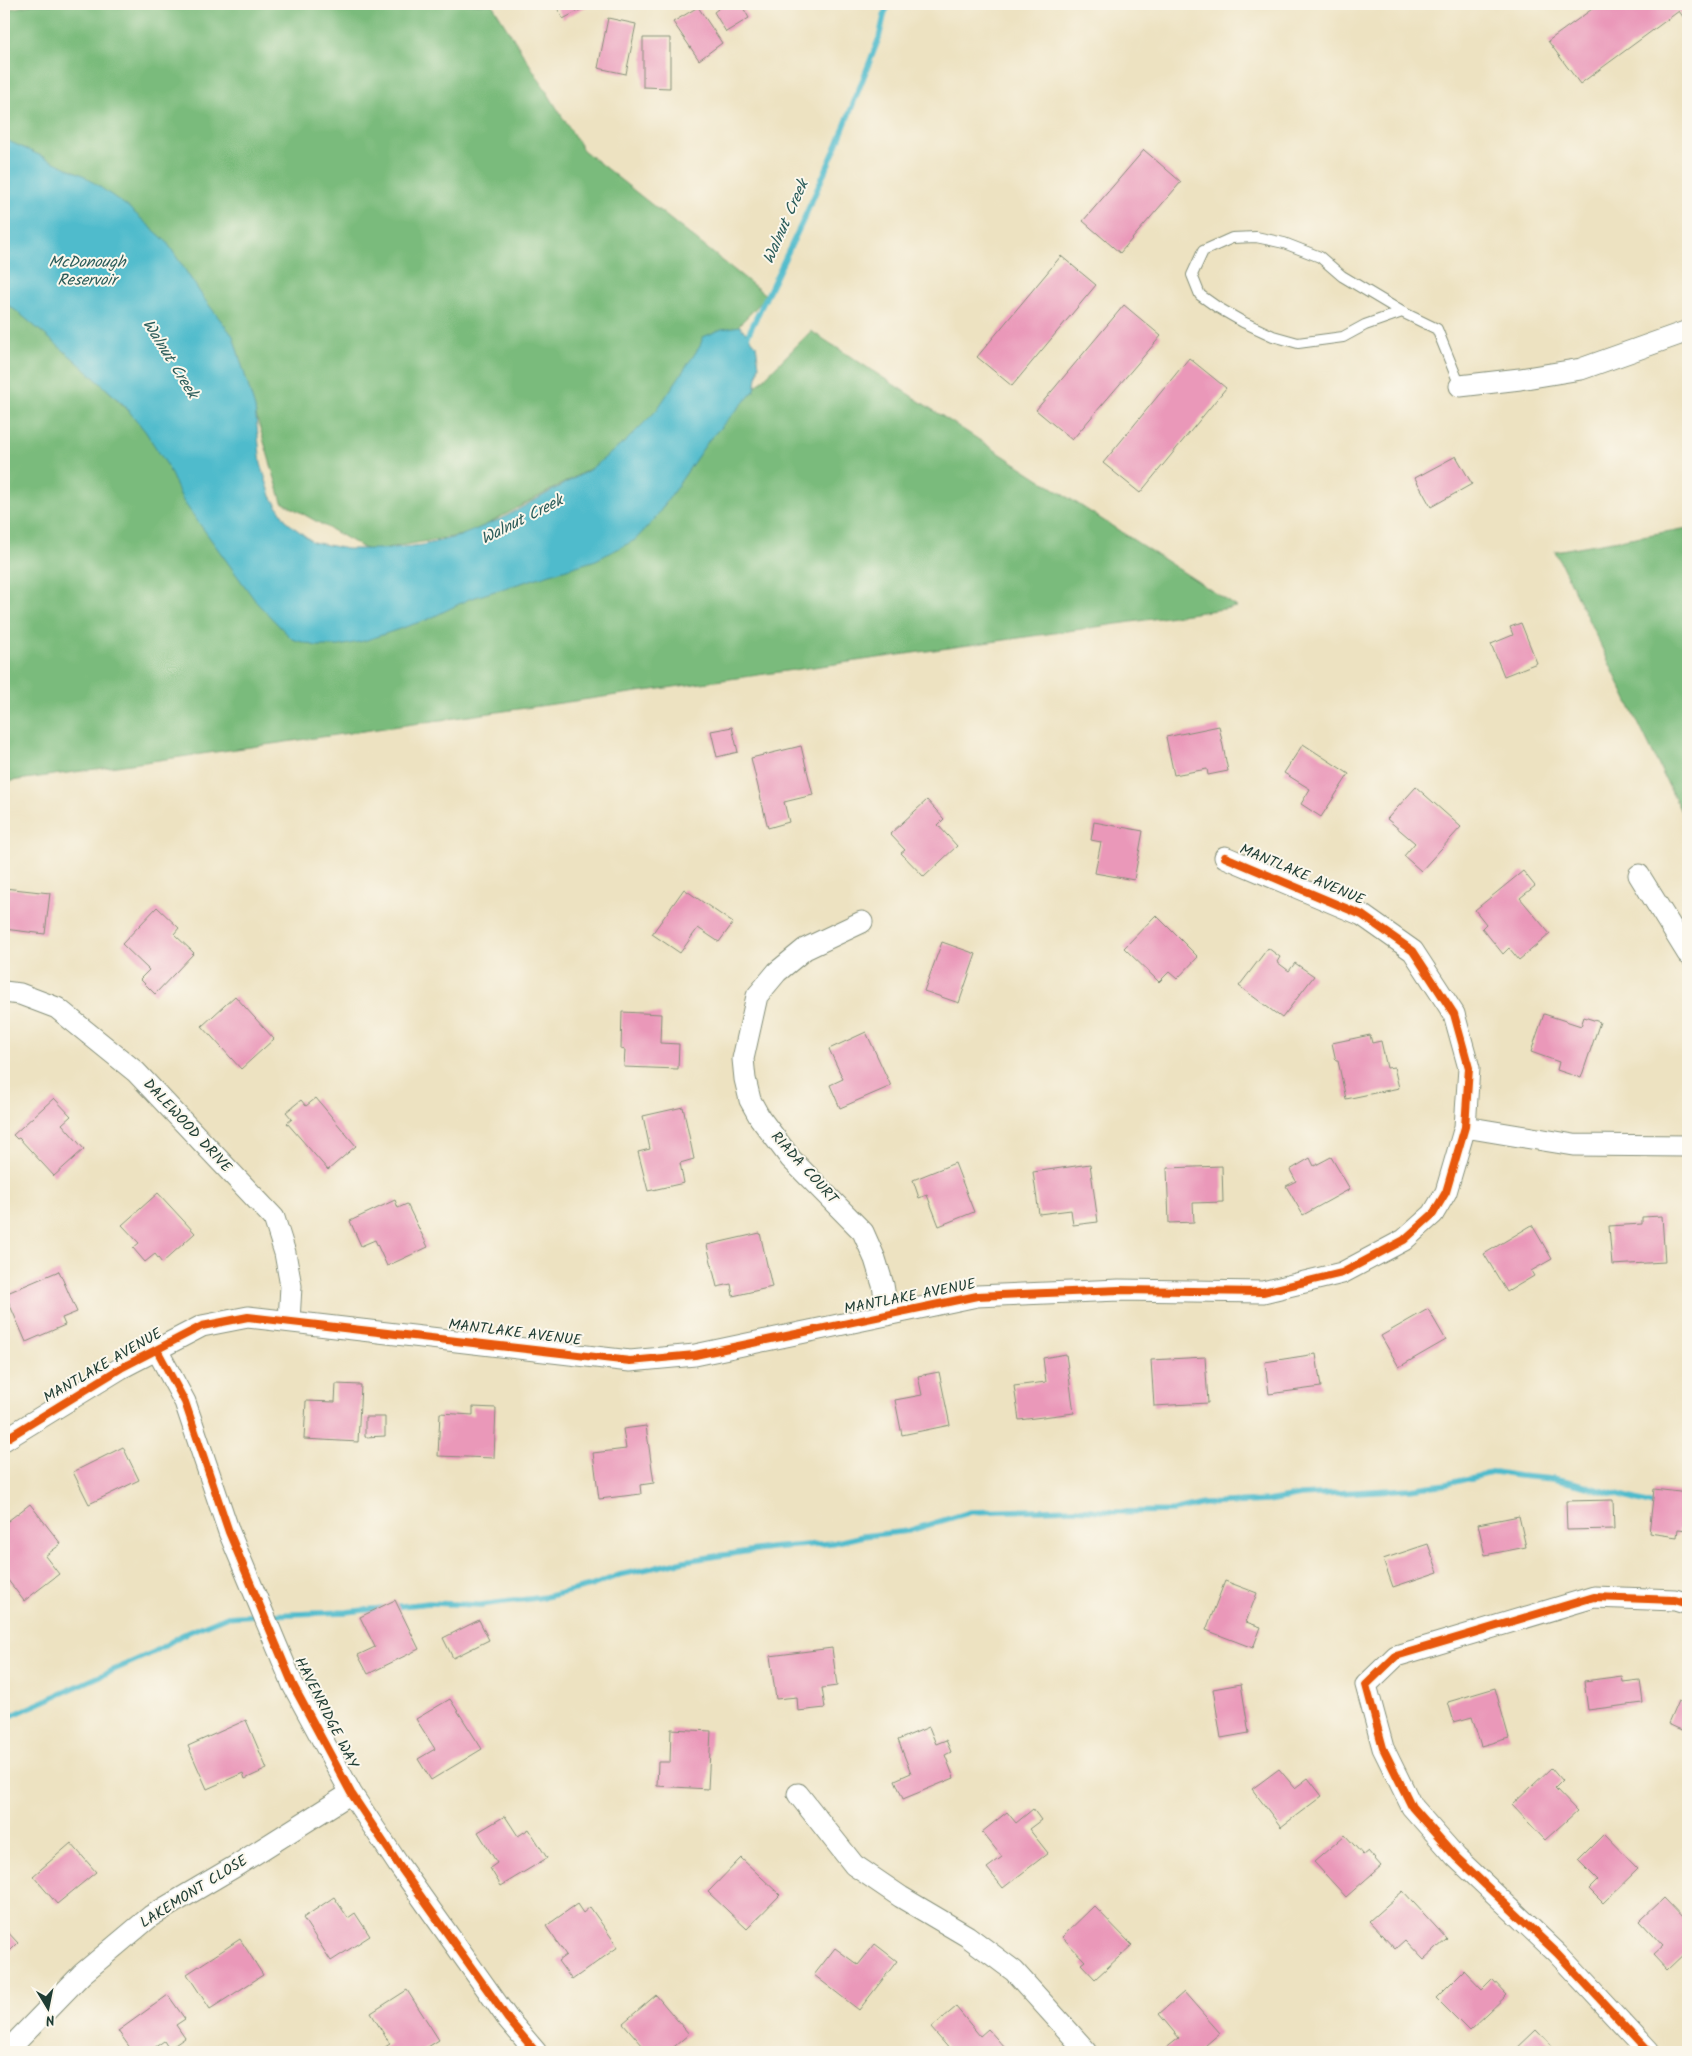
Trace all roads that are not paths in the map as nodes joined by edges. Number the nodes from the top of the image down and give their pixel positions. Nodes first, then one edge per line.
1 (1402, 312) junction
2 (1688, 331) edge
3 (1460, 386) joint
4 (1225, 857) dead end
5 (1639, 875) dead end
6 (862, 922) dead end
7 (1688, 954) edge
8 (4, 992) edge
9 (1465, 1127) junction
10 (1688, 1146) edge
11 (888, 1315) junction
12 (289, 1321) junction
13 (157, 1350) junction
14 (4, 1440) edge
15 (1688, 1604) edge
16 (352, 1793) junction
17 (798, 1794) dead end
18 (9, 2052) edge
19 (536, 2052) edge
20 (1087, 2052) edge
21 (1649, 2052) edge

1 - 1 lane
1 - 3 lane
2 - 3 street
4 - 9 street, MANTLAKE AVENUE
5 - 7 street
6 - 11 street, RIADA COURT
8 - 12 street, DALEWOOD DRIVE
9 - 10 street
9 - 11 street, MANTLAKE AVENUE
11 - 12 street, MANTLAKE AVENUE
12 - 13 street, MANTLAKE AVENUE
13 - 14 street, MANTLAKE AVENUE
13 - 16 street, HAVENRIDGE WAY
15 - 21 street
16 - 18 street, LAKEMONT CLOSE
16 - 19 street, HAVENRIDGE WAY
17 - 20 street

